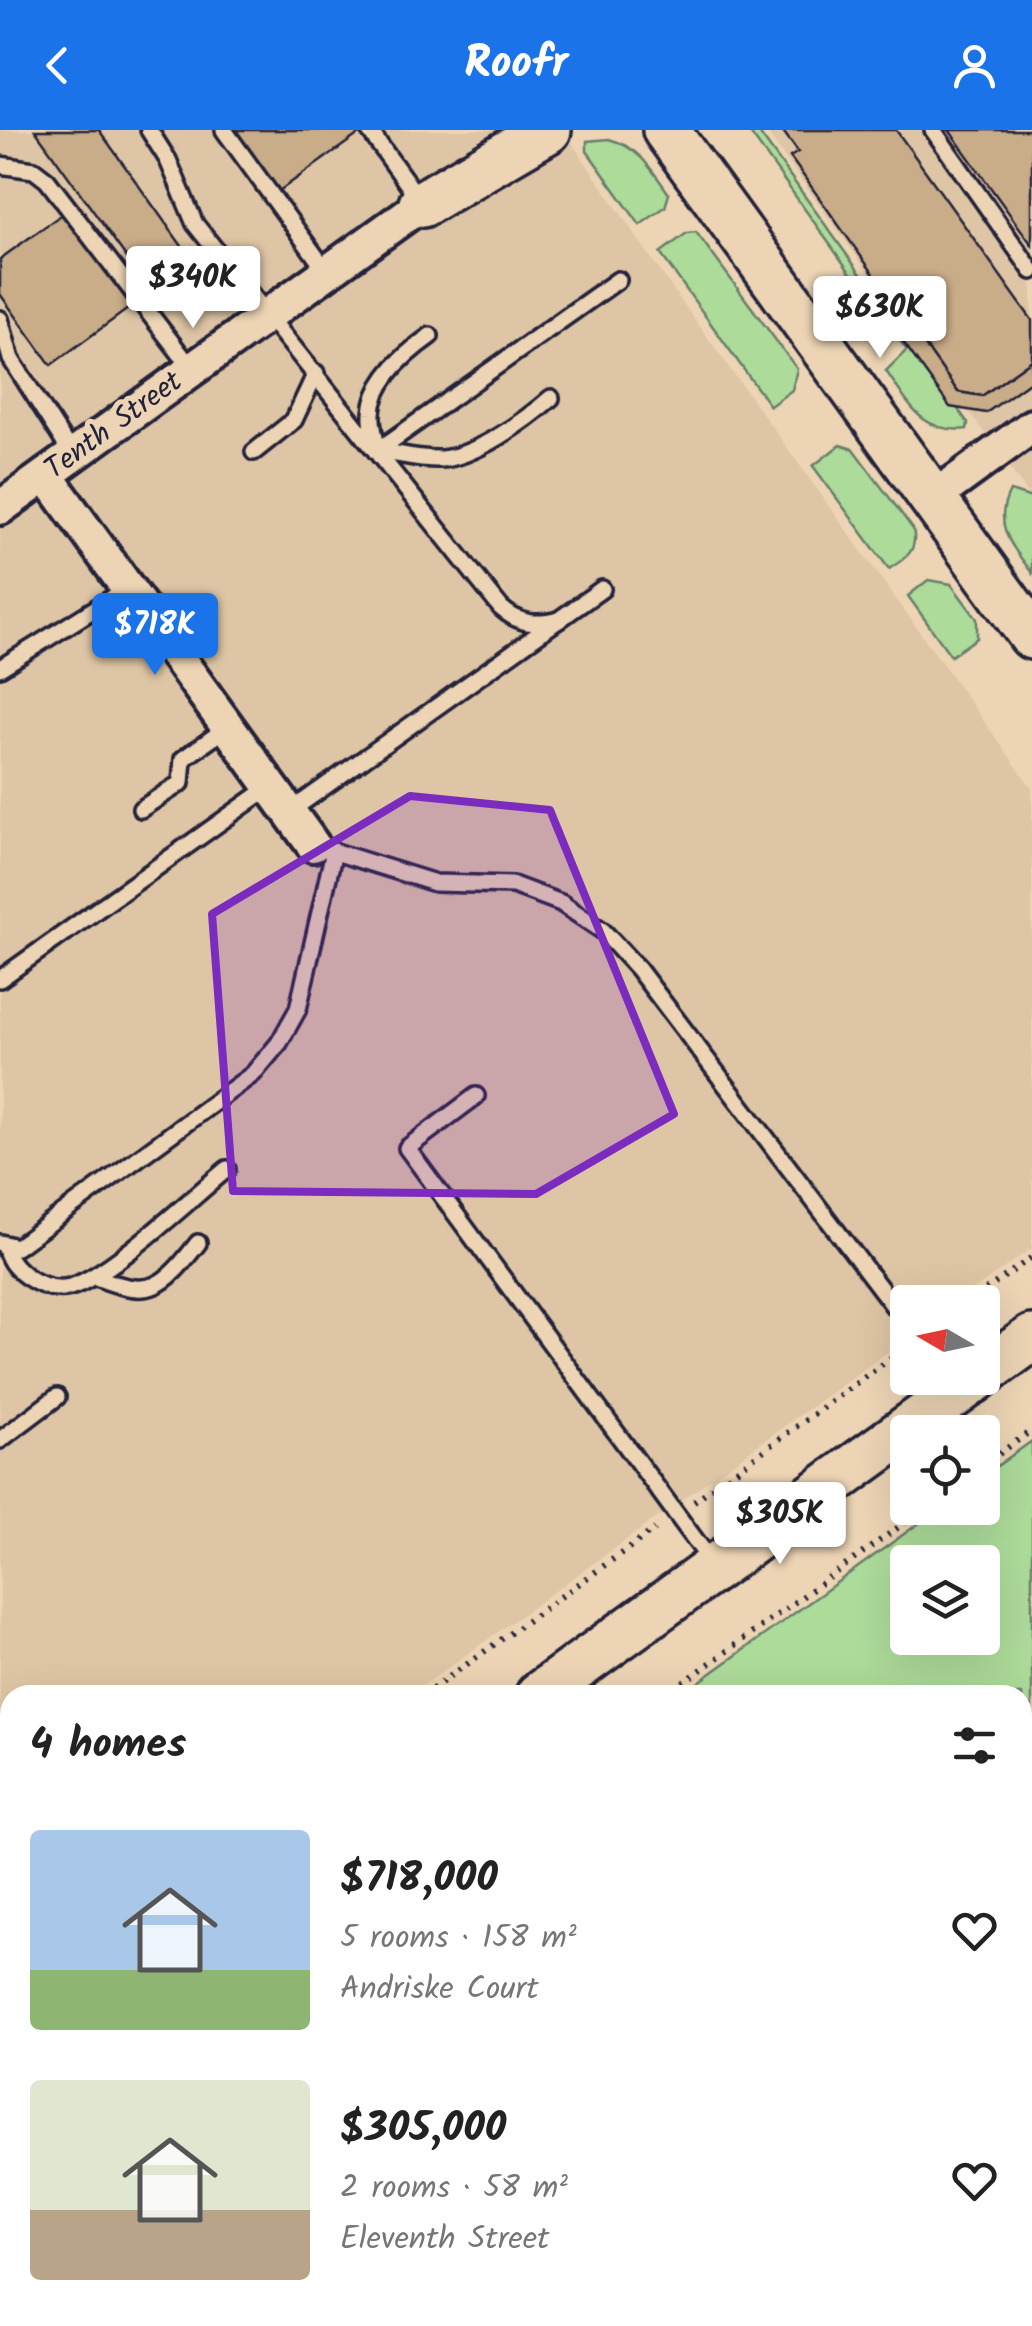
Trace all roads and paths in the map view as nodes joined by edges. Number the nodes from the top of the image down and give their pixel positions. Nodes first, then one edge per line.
1 (149, 130) edge
2 (224, 130) edge
3 (369, 130) edge
4 (491, 130) edge
5 (548, 130) edge
6 (666, 130) edge
7 (933, 130) edge
8 (0, 165) edge
9 (422, 204) junction
10 (1032, 271) edge
11 (327, 273) junction
12 (618, 280) dead end
13 (270, 314) junction
14 (0, 319) edge
15 (430, 336) dead end
16 (6, 360) edge
17 (192, 370) junction
18 (316, 374) junction
19 (551, 398) dead end
20 (1032, 426) edge
21 (377, 451) junction
22 (254, 452) dead end
23 (73, 456) junction
24 (46, 475) junction
25 (933, 498) junction
26 (0, 508) edge
27 (128, 588) junction
28 (602, 589) dead end
29 (559, 620) junction
30 (1032, 636) edge
31 (0, 668) edge
32 (228, 727) junction
33 (280, 799) junction
34 (141, 809) dead end
35 (324, 848) junction
36 (0, 979) edge
37 (476, 1096) dead end
38 (226, 1169) dead end
39 (198, 1243) dead end
40 (2, 1244) edge
41 (1032, 1257) edge
42 (96, 1277) junction
43 (992, 1285) edge
44 (890, 1300) edge
45 (1032, 1338) edge
46 (1000, 1358) edge
47 (946, 1395) edge
48 (57, 1397) dead end
49 (1032, 1430) edge
50 (0, 1440) edge
51 (1000, 1453) edge
52 (901, 1525) edge
53 (715, 1568) junction
54 (553, 1685) edge
55 (680, 1685) edge

1 - 13 lane
2 - 11 lane
3 - 9 lane
4 - 9 street, Tenth Street
5 - 9 street, Tenth Street
6 - 25 street
7 - 10 lane
8 - 17 lane
9 - 11 street, Tenth Street
11 - 13 street, Tenth Street
12 - 21 lane
13 - 17 street, Tenth Street
13 - 18 lane
14 - 16 lane
15 - 21 lane
16 - 23 lane
17 - 23 street, Tenth Street
18 - 21 lane
18 - 22 lane
19 - 21 lane
20 - 25 street
21 - 29 lane
23 - 24 street, Tenth Street
24 - 26 street, Tenth Street
24 - 27 street
25 - 30 street
27 - 31 lane
27 - 32 street
28 - 29 lane
29 - 33 lane
32 - 33 street
32 - 34 lane
33 - 35 street
33 - 36 lane
35 - 40 lane
35 - 44 lane
37 - 53 lane
38 - 42 lane
39 - 42 lane
40 - 42 lane
41 - 43 path
45 - 46 street
47 - 53 street
48 - 50 lane
49 - 51 path
52 - 55 path
53 - 54 street

